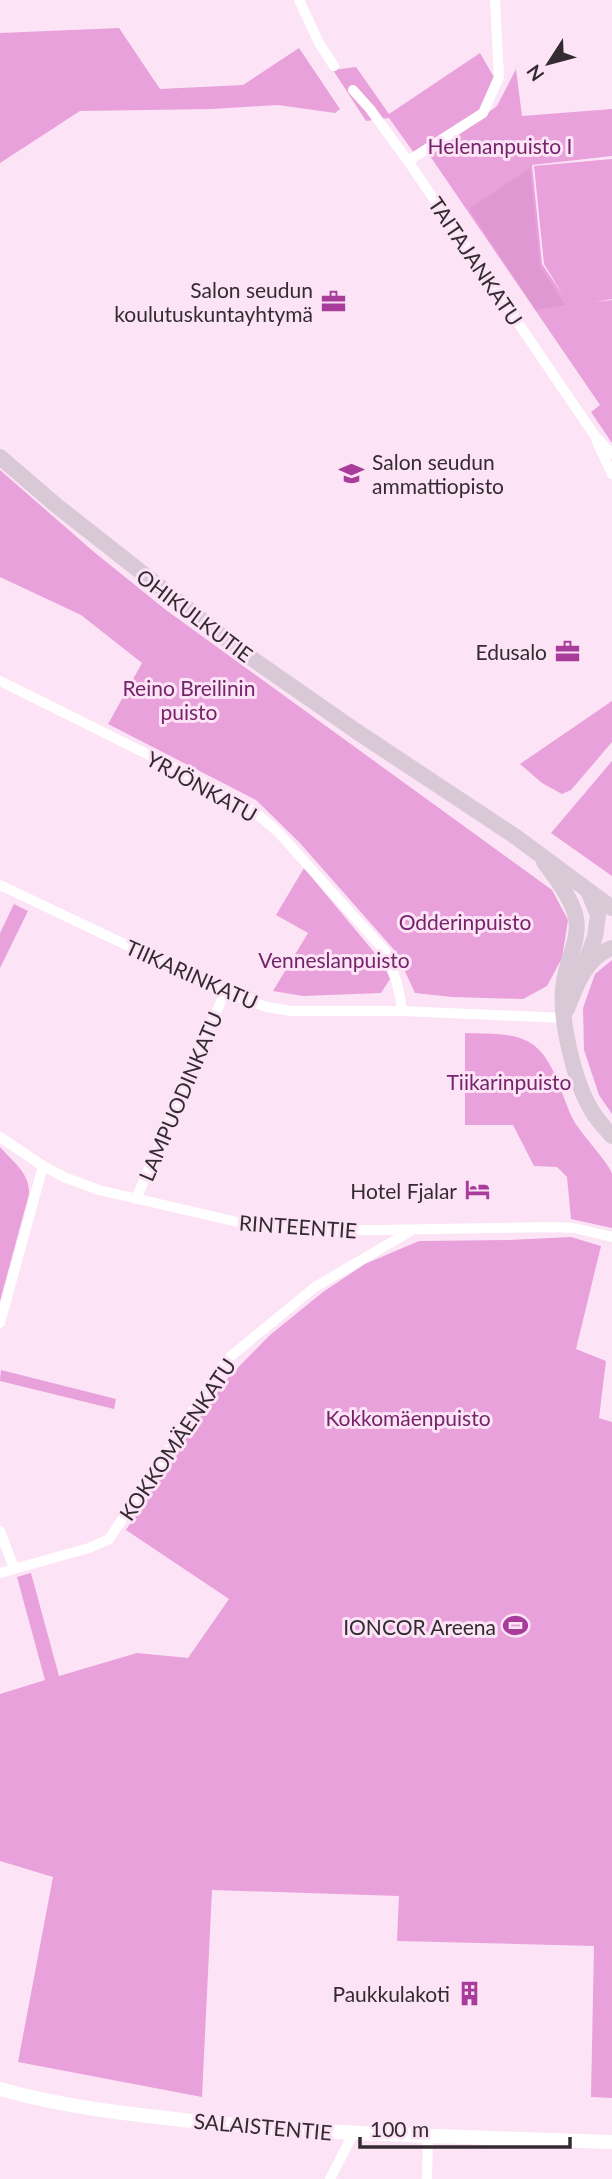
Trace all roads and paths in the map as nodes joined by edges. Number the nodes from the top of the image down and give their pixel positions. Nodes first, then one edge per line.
1 (299, 0) edge
2 (495, 0) edge
3 (334, 66) dead end
4 (353, 90) dead end
5 (408, 161) junction
6 (595, 436) junction
7 (612, 454) edge
8 (0, 457) edge
9 (612, 474) edge
10 (0, 681) edge
11 (539, 854) junction
12 (0, 885) edge
13 (587, 890) junction
14 (612, 908) edge
15 (612, 948) edge
16 (581, 974) junction
17 (225, 992) junction
18 (402, 1012) junction
19 (564, 1018) junction
20 (612, 1136) edge
21 (0, 1137) edge
22 (43, 1166) junction
23 (136, 1199) junction
24 (411, 1231) junction
25 (612, 1237) edge
26 (0, 1324) edge
27 (0, 1531) edge
28 (15, 1568) junction
29 (0, 1573) edge
30 (0, 2089) edge
31 (353, 2134) junction
32 (428, 2135) junction
33 (612, 2142) edge
34 (330, 2179) edge
35 (427, 2179) edge

1 - 3 street
2 - 5 street
4 - 5 street, TAITAJANKATU
5 - 6 street, TAITAJANKATU
6 - 7 street, TAITAJANKATU
6 - 9 street, TAITAJANKATU
8 - 11 main road, OHIKULKUTIE
10 - 18 street, YRJÖNKATU
11 - 13 main road, OHIKULKUTIE
11 - 19 main road
12 - 17 street, TIIKARINKATU
13 - 14 main road, OHIKULKUTIE
13 - 16 main road
15 - 16 main road
16 - 19 main road
17 - 18 street, TIIKARINKATU
17 - 23 street, LAMPUODINKATU
18 - 19 street, TIIKARINKATU
19 - 20 main road
21 - 22 street, RINTEENTIE
22 - 23 street, RINTEENTIE
22 - 26 street
23 - 24 street, RINTEENTIE
24 - 25 street, RINTEENTIE
24 - 28 street, KOKKOMÄENKATU
27 - 28 street
28 - 29 street, KOKKOMÄENKATU
30 - 31 street, SALAISTENTIE
31 - 32 street, SALAISTENTIE
31 - 34 street
32 - 33 street, SALAISTENTIE
32 - 35 street

